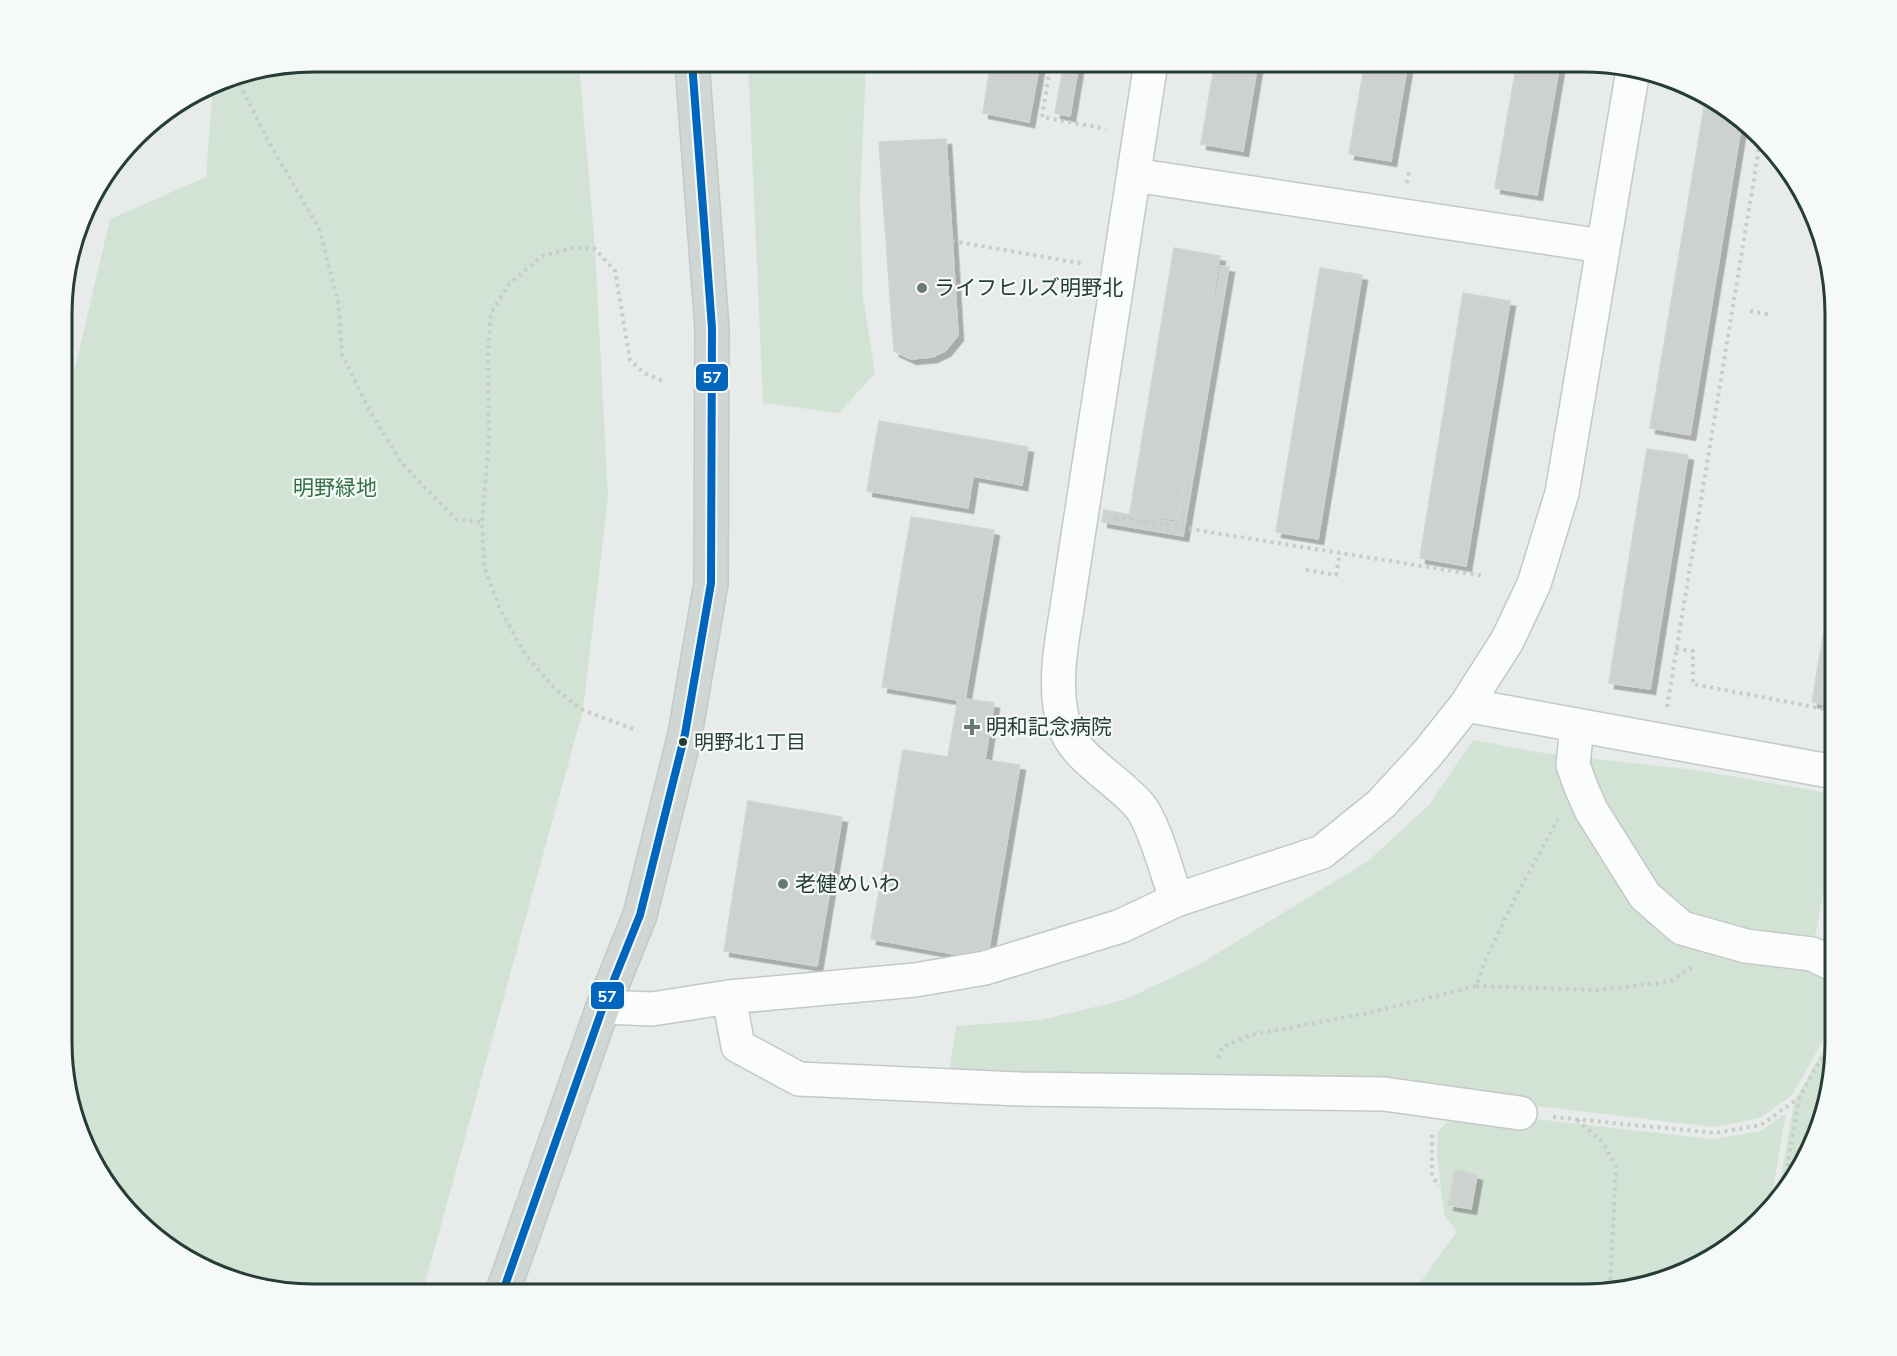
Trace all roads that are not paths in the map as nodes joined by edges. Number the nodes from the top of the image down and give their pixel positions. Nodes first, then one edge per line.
1 (693, 72) edge
2 (1149, 72) edge
3 (1632, 77) edge
4 (1134, 175) junction
5 (1602, 246) junction
6 (1466, 705) junction
7 (1577, 726) junction
8 (1825, 770) edge
9 (1176, 900) junction
10 (1825, 960) edge
11 (729, 997) junction
12 (603, 1007) junction
13 (1520, 1113) road end
14 (506, 1284) edge

1 - 12 main road
2 - 4 street
3 - 5 street
4 - 5 street
4 - 9 street
5 - 6 street
6 - 7 street
6 - 9 street
7 - 8 street
7 - 10 street
9 - 11 street
11 - 12 street
11 - 13 street
12 - 14 main road

